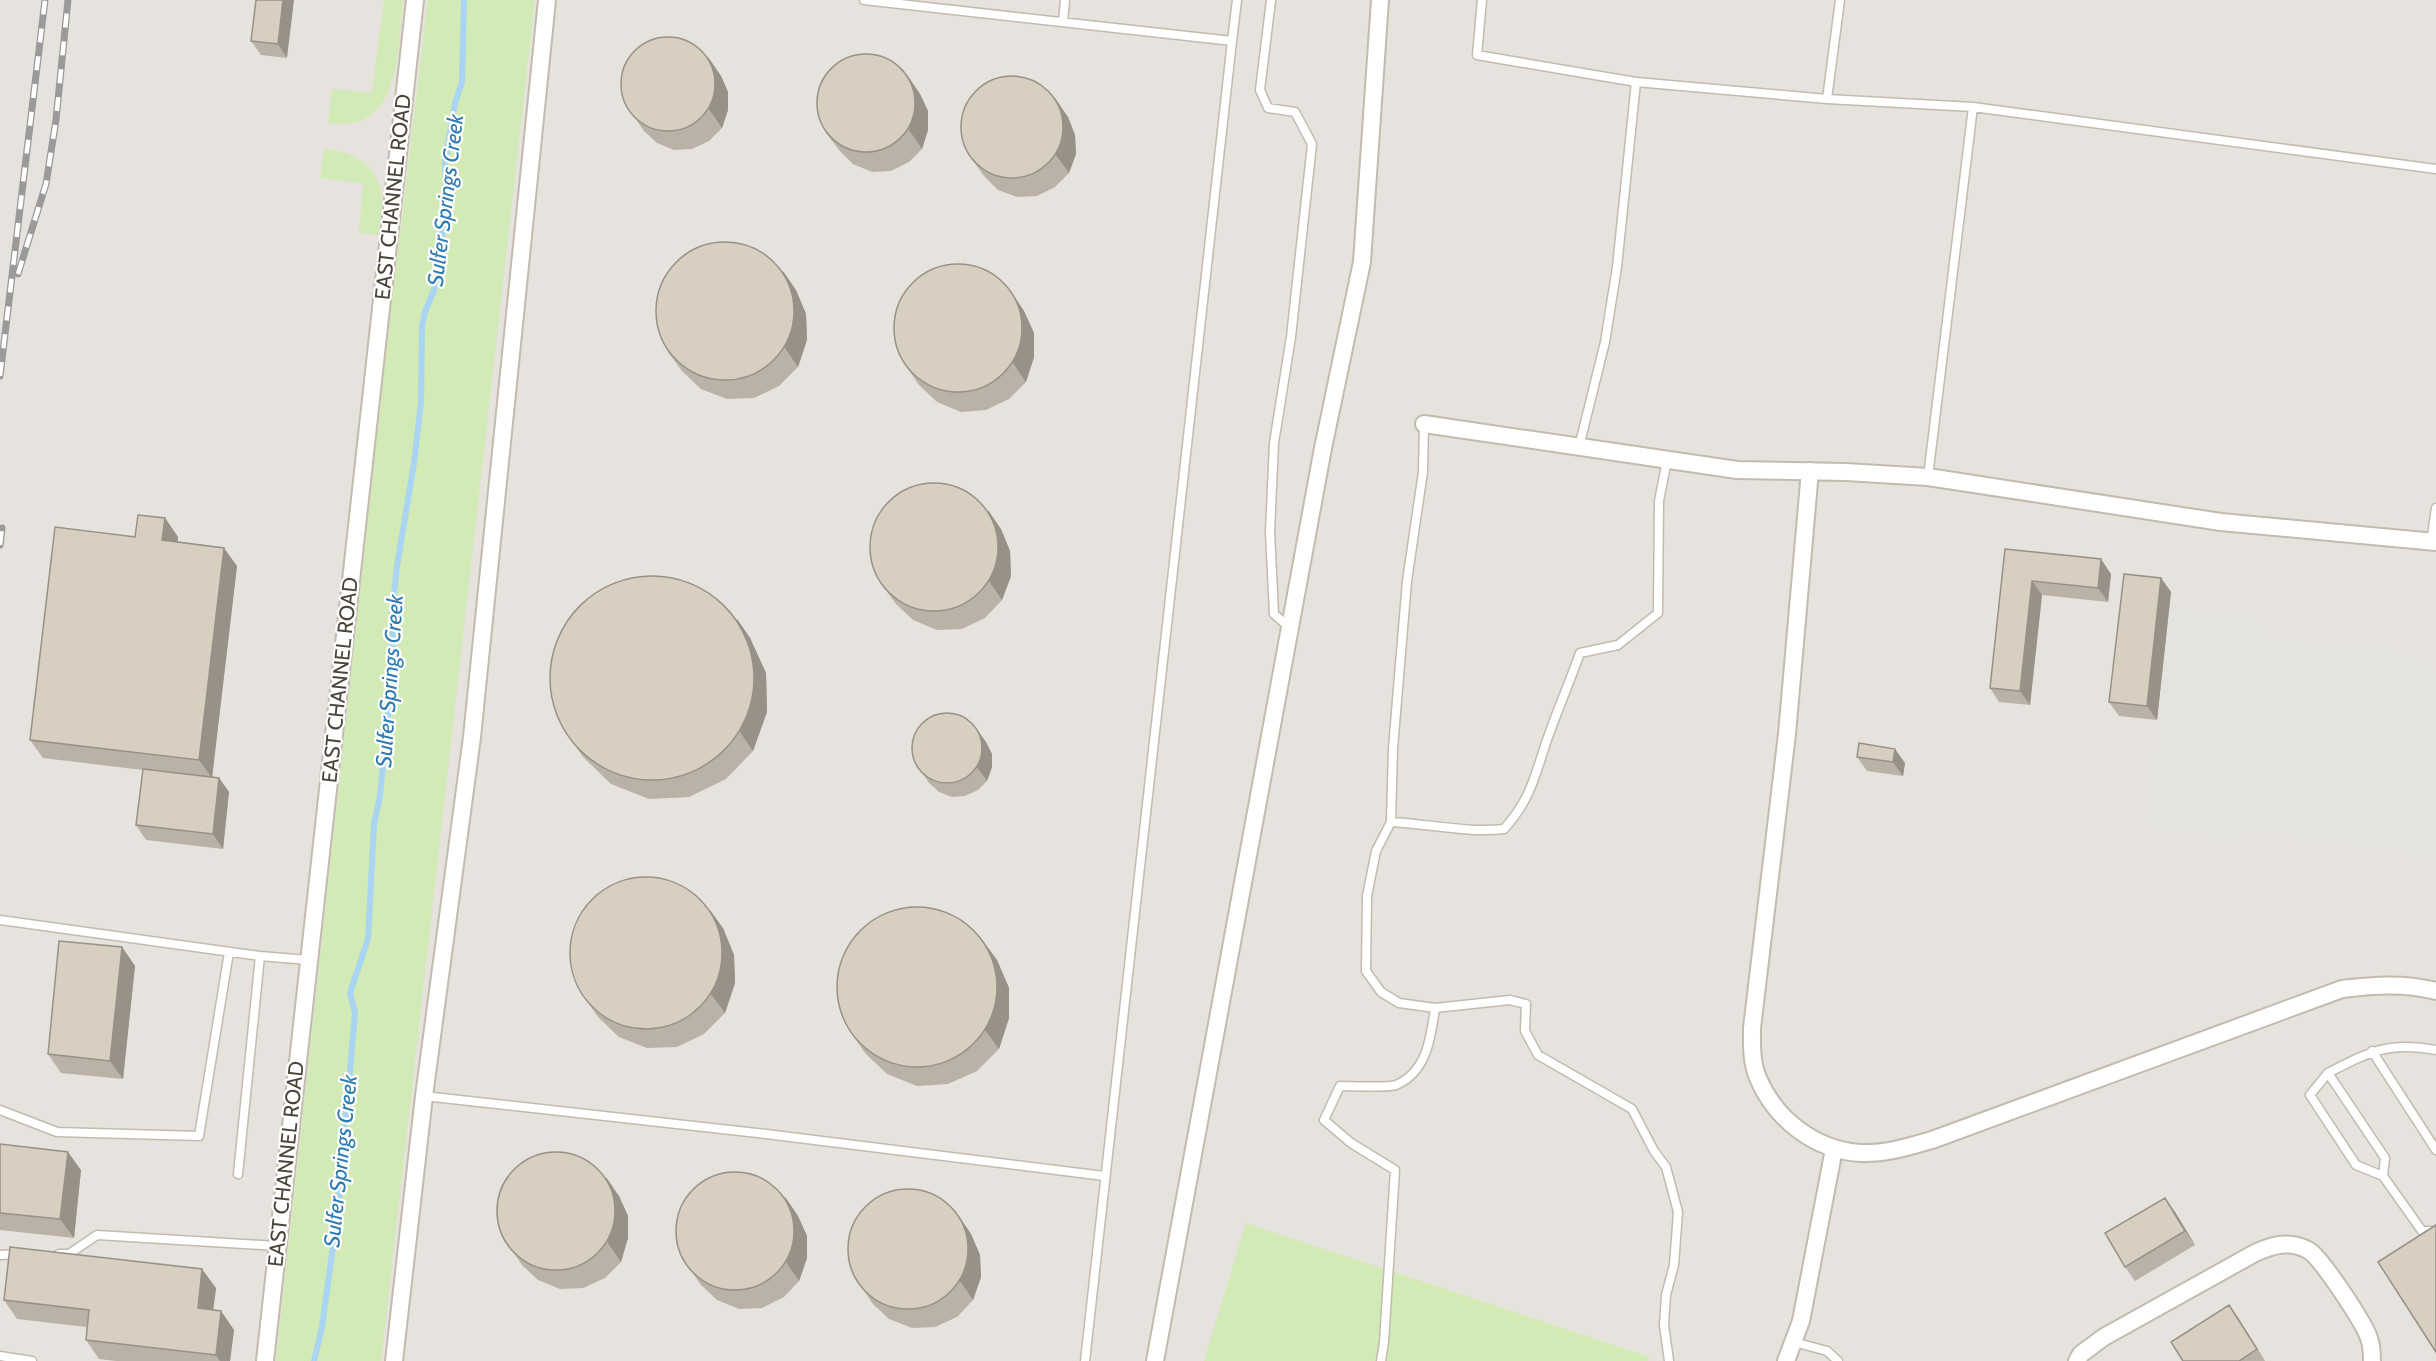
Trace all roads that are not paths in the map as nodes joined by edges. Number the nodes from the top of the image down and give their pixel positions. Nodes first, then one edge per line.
1 (415, 0) edge
2 (547, 0) edge
3 (864, 0) edge
4 (1065, 0) edge
5 (1236, 0) edge
6 (1271, 0) edge
7 (1380, 0) edge
8 (1482, 0) edge
9 (1839, 0) edge
10 (1063, 22) junction
11 (1232, 41) junction
12 (1636, 82) junction
13 (1827, 99) junction
14 (1972, 106) junction
15 (2436, 169) edge
16 (1424, 424) joint
17 (1579, 447) junction
18 (1667, 460) junction
19 (1810, 471) junction
20 (1928, 477) junction
21 (2436, 508) edge
22 (2434, 542) edge
23 (1290, 628) junction
24 (1391, 822) junction
25 (0, 920) edge
26 (229, 952) junction
27 (260, 956) junction
28 (308, 960) junction
29 (2436, 991) edge
30 (1435, 1008) junction
31 (2433, 1049) edge
32 (2372, 1051) junction
33 (2436, 1058) edge
34 (2328, 1073) junction
35 (424, 1096) junction
36 (0, 1110) edge
37 (1834, 1149) junction
38 (2436, 1150) edge
39 (238, 1174) dead end
40 (1104, 1176) junction
41 (2383, 1176) junction
42 (2436, 1231) edge
43 (277, 1246) junction
44 (0, 1254) edge
45 (23, 1254) edge
46 (46, 1254) edge
47 (1794, 1342) junction
48 (0, 1356) edge
49 (32, 1361) edge
50 (265, 1361) edge
51 (394, 1361) edge
52 (1085, 1361) edge
53 (1155, 1361) edge
54 (1381, 1361) edge
55 (1669, 1361) edge
56 (1786, 1361) edge
57 (1838, 1361) edge
58 (2077, 1361) edge
59 (2372, 1361) edge

1 - 28 street, EAST CHANNEL ROAD
2 - 35 street
3 - 10 lane
4 - 10 lane
5 - 11 lane
6 - 23 lane
7 - 23 street
8 - 12 lane
9 - 13 lane
10 - 11 lane
11 - 40 lane
12 - 13 lane
12 - 17 lane
13 - 14 lane
14 - 15 lane
14 - 20 lane
16 - 17 street
16 - 24 lane
17 - 18 street
18 - 19 street
18 - 24 lane
19 - 20 street
19 - 37 street
20 - 22 street
21 - 22 lane
23 - 53 street
24 - 30 lane
25 - 26 lane
26 - 27 lane
26 - 36 lane
27 - 28 lane
27 - 39 lane
28 - 43 street, EAST CHANNEL ROAD
29 - 37 street
30 - 54 lane
30 - 55 lane
31 - 32 lane
31 - 33 lane
32 - 34 lane
32 - 38 lane
34 - 41 lane
34 - 41 lane
35 - 40 lane
35 - 51 street
37 - 47 street
40 - 52 lane
41 - 42 lane
43 - 46 lane
43 - 50 street, EAST CHANNEL ROAD
44 - 45 lane
47 - 56 street
47 - 57 lane
48 - 49 lane
58 - 59 street

